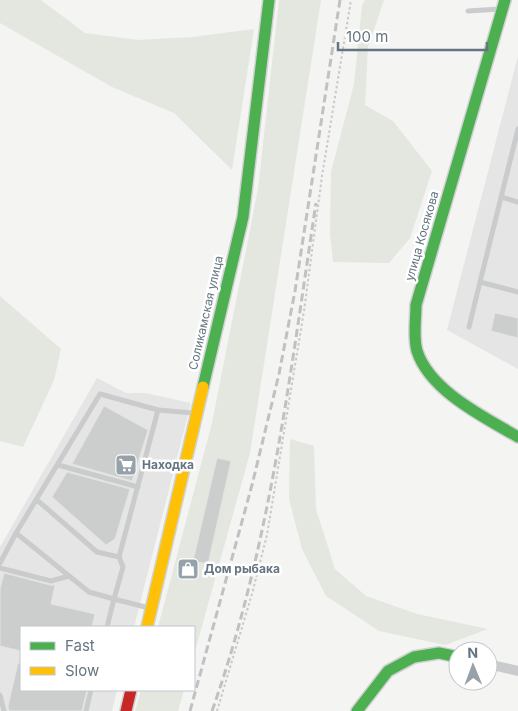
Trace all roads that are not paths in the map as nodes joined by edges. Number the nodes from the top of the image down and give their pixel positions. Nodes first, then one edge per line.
1 (269, 0) edge
2 (504, 4) edge
3 (468, 11) dead end
4 (518, 128) edge
5 (501, 197) junction
6 (518, 202) edge
7 (480, 282) junction
8 (518, 292) edge
9 (468, 327) dead end
10 (158, 410) junction
11 (196, 413) junction
12 (518, 437) edge
13 (58, 465) junction
14 (138, 487) junction
15 (37, 500) junction
16 (16, 533) junction
17 (119, 557) junction
18 (0, 563) edge
19 (0, 568) edge
20 (69, 576) junction
21 (114, 599) junction
22 (152, 609) junction
23 (107, 626) edge
24 (147, 626) edge
25 (448, 655) edge
26 (498, 666) edge
27 (518, 671) edge
28 (91, 691) edge
29 (131, 691) edge
30 (0, 695) edge
31 (4, 711) edge
32 (86, 711) edge
33 (126, 711) edge
34 (357, 711) edge

1 - 11 main road, Соликамская улица
2 - 3 lane
2 - 12 main road, улица Косякова
4 - 5 lane
5 - 6 lane
5 - 7 lane
7 - 8 lane
7 - 9 lane
10 - 11 lane
10 - 13 lane
10 - 14 lane
11 - 22 main road, Соликамская улица
13 - 14 lane
13 - 15 lane
14 - 17 lane
15 - 16 lane
15 - 17 lane
16 - 18 lane
16 - 20 lane
17 - 21 lane
19 - 20 lane
20 - 21 lane
21 - 22 lane
21 - 23 lane
22 - 24 main road, Соликамская улица
25 - 34 main road
26 - 27 street
28 - 32 lane
29 - 33 main road
30 - 31 lane

